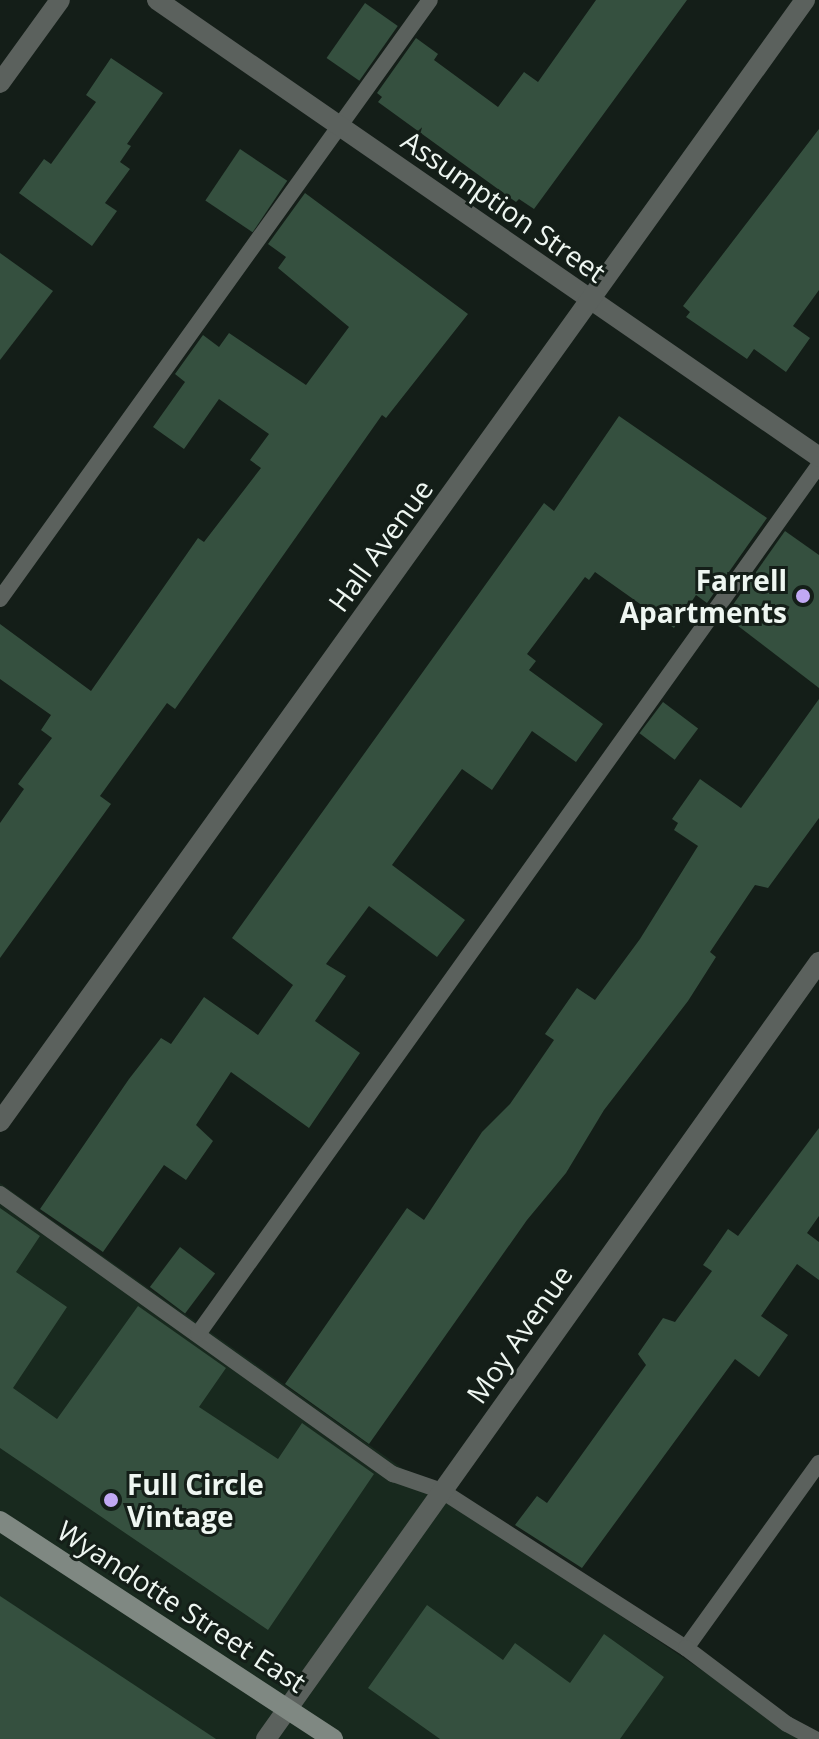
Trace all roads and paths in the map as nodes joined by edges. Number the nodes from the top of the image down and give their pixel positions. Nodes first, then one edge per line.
1 (60, 0) edge
2 (157, 0) edge
3 (430, 0) edge
4 (805, 0) edge
5 (0, 83) edge
6 (340, 126) junction
7 (590, 300) junction
8 (819, 457) edge
9 (819, 465) edge
10 (0, 599) edge
11 (819, 962) edge
12 (0, 1122) edge
13 (0, 1194) edge
14 (198, 1334) junction
15 (819, 1463) edge
16 (442, 1491) junction
17 (0, 1521) edge
18 (686, 1648) junction
19 (287, 1709) junction
20 (266, 1739) edge
21 (333, 1739) edge
22 (815, 1739) edge

1 - 5 street
2 - 6 street, Assumption Street
3 - 6 lane
4 - 7 street, Hall Avenue
6 - 7 street, Assumption Street
6 - 10 lane
7 - 8 street, Assumption Street
7 - 12 street, Hall Avenue
9 - 14 lane
11 - 16 street, Moy Avenue
13 - 14 lane
14 - 16 lane
15 - 18 lane
16 - 18 lane
16 - 19 street, Moy Avenue
17 - 19 main road, Wyandotte Street East
18 - 22 lane
19 - 20 street, Moy Avenue
19 - 21 main road, Wyandotte Street East

